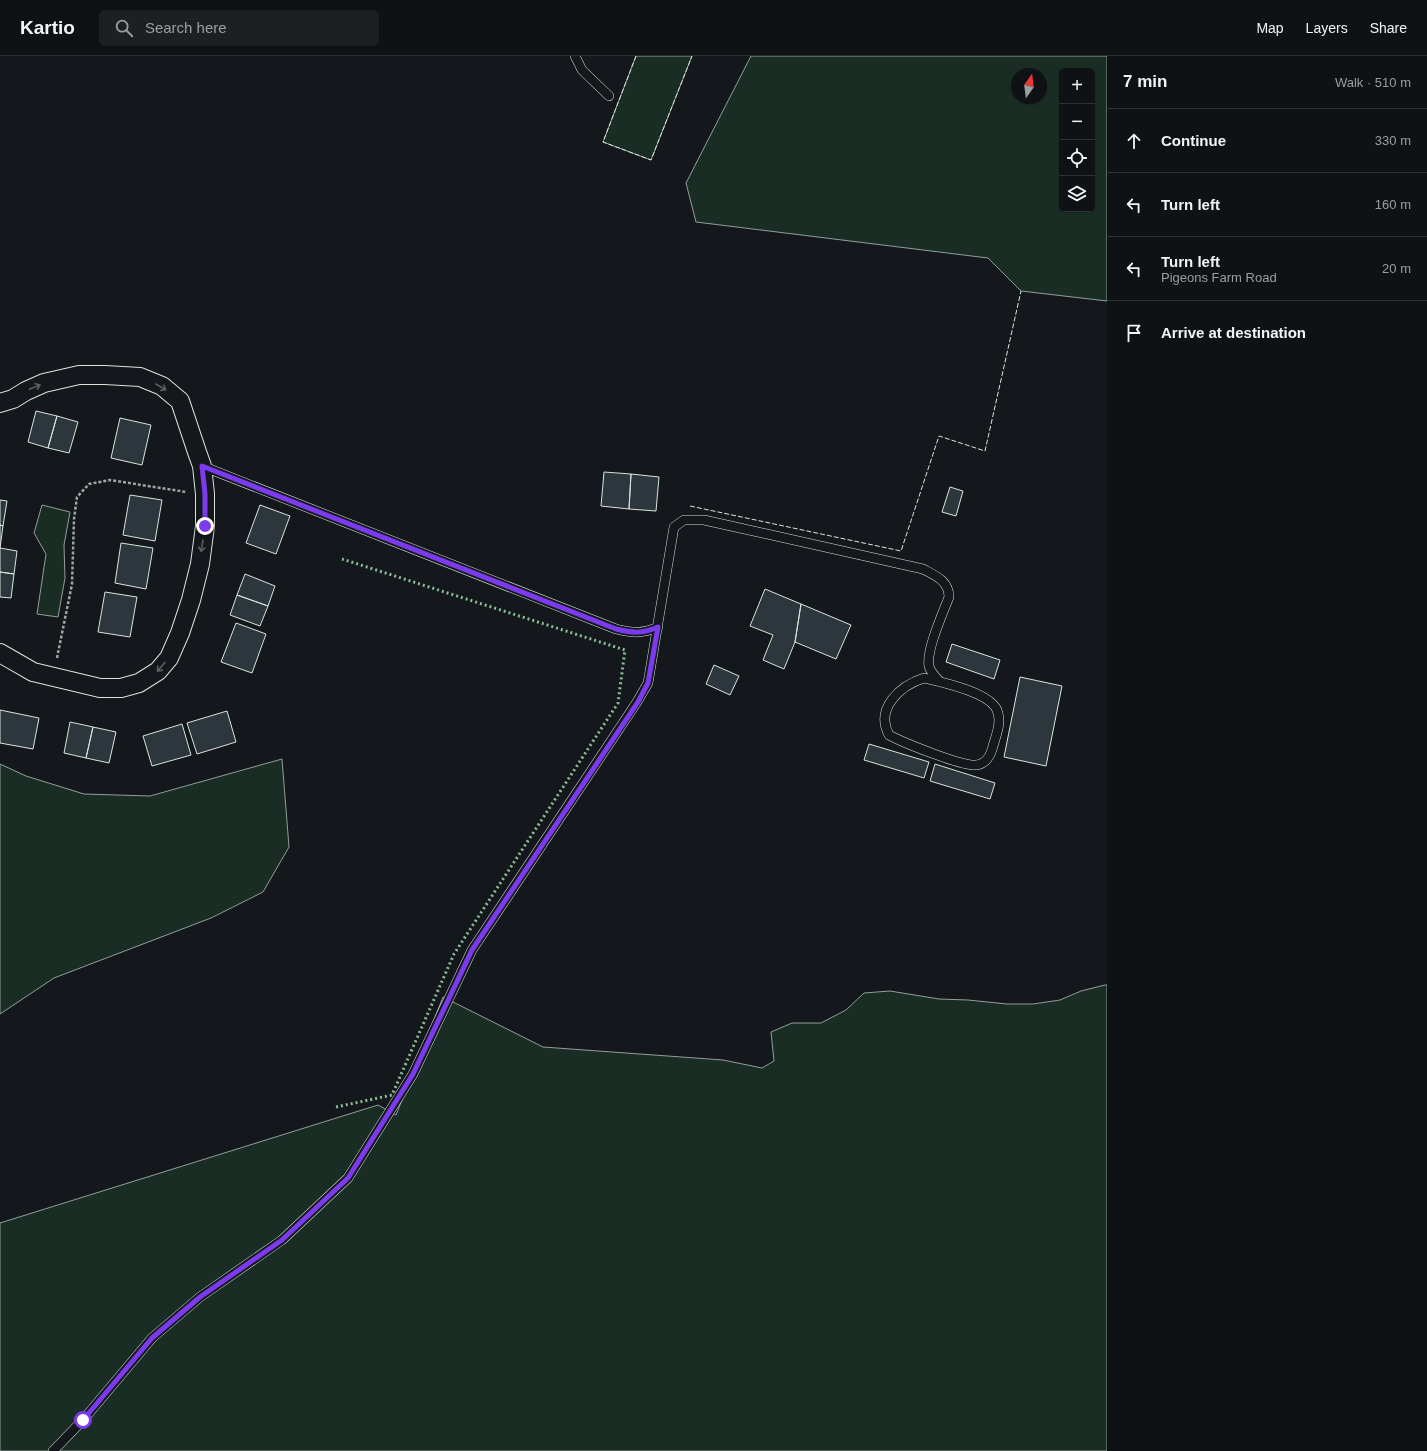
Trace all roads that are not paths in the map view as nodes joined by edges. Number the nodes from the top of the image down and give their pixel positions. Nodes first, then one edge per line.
1 (575, 56) edge
2 (609, 96) dead end
3 (0, 402) edge
4 (202, 466) junction
5 (658, 627) junction
6 (0, 653) edge
7 (940, 682) junction
8 (53, 1451) edge

1 - 2 lane
3 -> 4 street
4 - 5 lane
4 -> 6 street
5 - 7 lane
5 - 8 lane
7 - 7 lane

